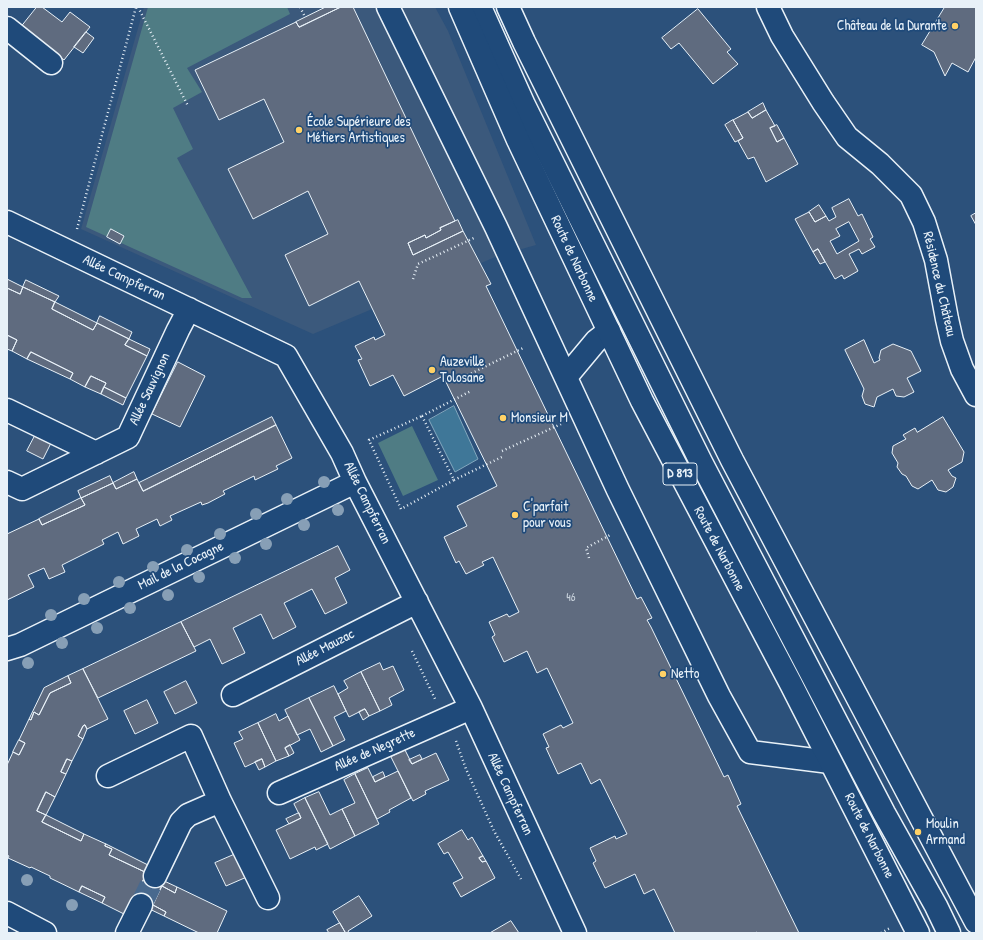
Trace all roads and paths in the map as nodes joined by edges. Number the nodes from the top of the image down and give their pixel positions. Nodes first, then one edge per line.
1 (137, 7) edge
2 (300, 7) edge
3 (388, 7) edge
4 (460, 7) edge
5 (480, 7) edge
6 (508, 7) edge
7 (768, 7) edge
8 (305, 17) dead end
9 (7, 28) edge
10 (50, 63) dead end
11 (188, 106) dead end
12 (7, 222) edge
13 (496, 227) junction
14 (70, 252) junction
15 (413, 278) dead end
16 (189, 309) junction
17 (608, 331) junction
18 (547, 336) junction
19 (464, 377) dead end
20 (566, 377) junction
21 (471, 392) dead end
22 (976, 395) edge
23 (7, 410) edge
24 (583, 414) junction
25 (422, 416) junction
26 (502, 451) dead end
27 (96, 453) junction
28 (504, 456) dead end
29 (454, 480) junction
30 (7, 482) edge
31 (355, 482) junction
32 (634, 523) junction
33 (589, 558) dead end
34 (417, 602) junction
35 (7, 649) edge
36 (412, 650) dead end
37 (232, 695) dead end
38 (435, 700) dead end
39 (470, 708) junction
40 (455, 736) dead end
41 (830, 762) junction
42 (108, 776) dead end
43 (279, 793) dead end
44 (220, 801) junction
45 (155, 876) tunnel mouth
46 (521, 879) dead end
47 (268, 898) dead end
48 (141, 905) tunnel mouth
49 (7, 913) edge
50 (976, 922) edge
51 (45, 933) edge
52 (127, 933) edge
53 (575, 933) edge
54 (918, 933) edge
55 (949, 933) edge

1 - 11 path
1 - 14 path
2 - 8 path
3 - 13 street
4 - 17 street, Route de Narbonne / D 813
5 - 55 street
6 - 50 street
7 - 22 street, Résidence du Château
9 - 10 street
12 - 14 street, Allée Campferran
13 - 15 path
13 - 18 street
14 - 16 street, Allée Campferran
16 - 27 street, Allée Sauvignon
16 - 31 street, Allée Campferran
17 - 20 street
17 - 41 street, Route de Narbonne / D 813
18 - 19 path
18 - 20 street
20 - 24 street
21 - 25 path
23 - 27 street
24 - 26 path
24 - 32 street
25 - 29 path
25 - 29 path
27 - 30 street, Allée Sauvignon
28 - 29 path
31 - 34 street, Allée Campferran
31 - 35 street, Mail de la Cocagne
32 - 33 path
32 - 41 street
34 - 37 street, Allée Mauzac
34 - 39 street, Allée Campferran
36 - 38 path
39 - 43 street, Allée de Negrette
39 - 53 street, Allée Campferran
40 - 46 path
41 - 54 street, Route de Narbonne / D 813
42 - 44 street
44 - 45 street
44 - 47 street
48 - 52 street
49 - 51 street

